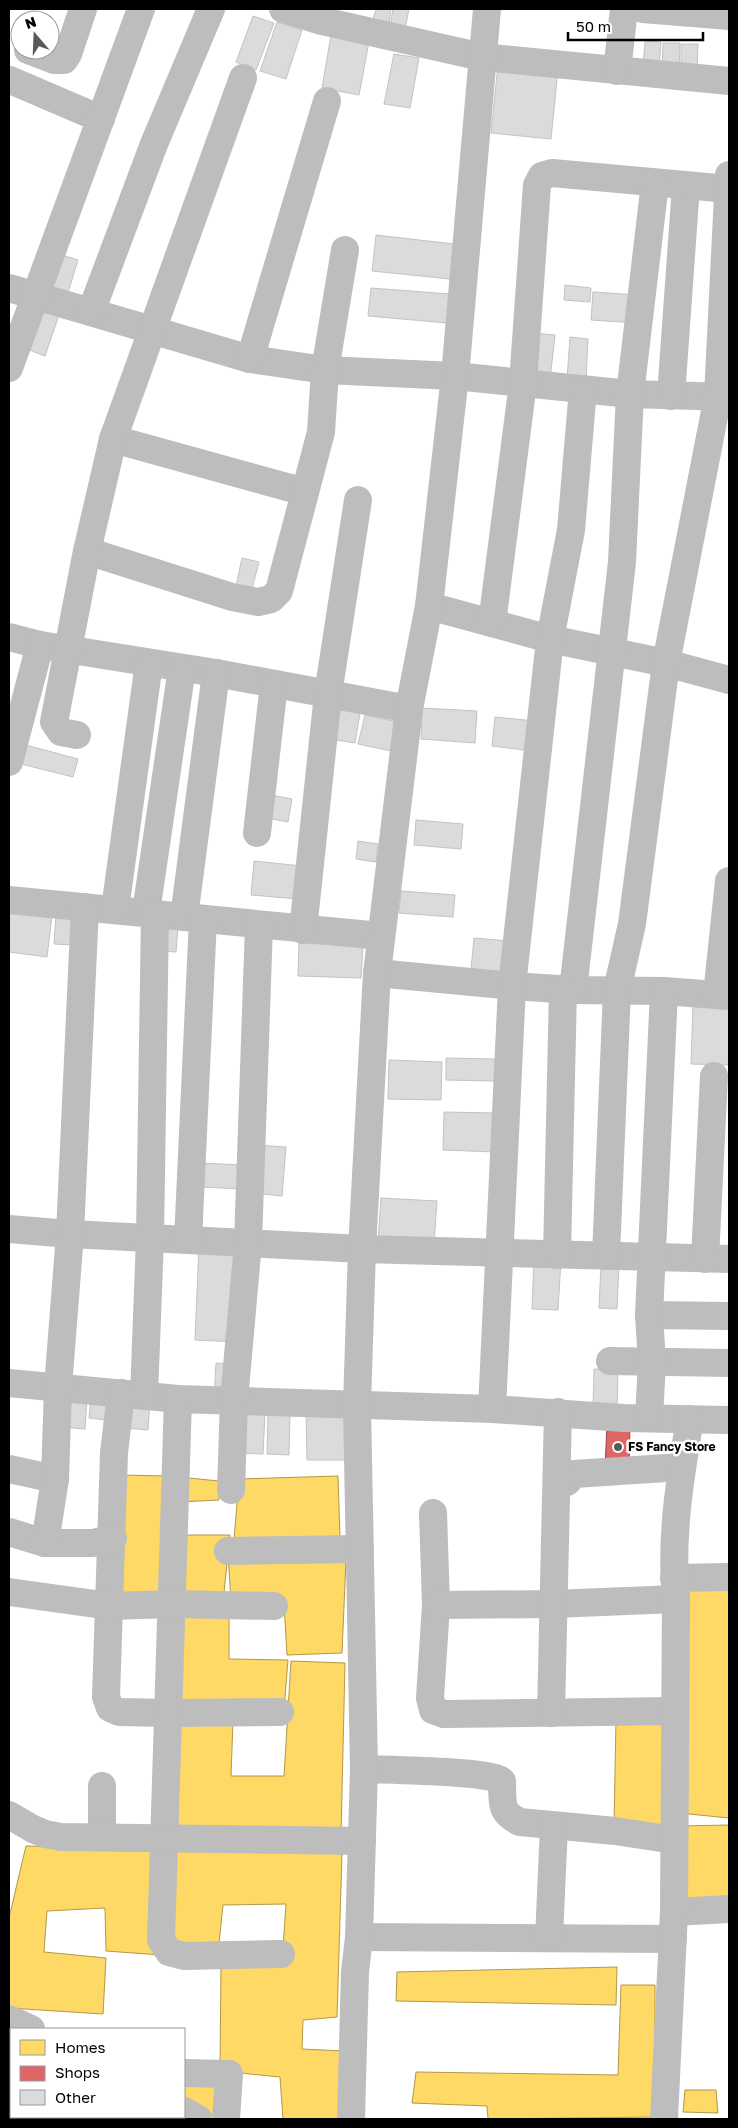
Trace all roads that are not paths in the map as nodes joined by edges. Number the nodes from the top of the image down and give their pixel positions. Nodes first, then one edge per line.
1 (141, 9) edge
2 (211, 9) edge
3 (283, 9) edge
4 (487, 9) edge
5 (624, 9) edge
6 (643, 9) edge
7 (76, 11) edge
8 (729, 16) edge
9 (482, 57) junction
10 (60, 60) edge
11 (617, 71) junction
12 (243, 78) dead end
13 (9, 81) edge
14 (729, 82) edge
15 (327, 101) dead end
16 (101, 118) junction
17 (729, 175) edge
18 (655, 183) junction
19 (686, 186) junction
20 (729, 189) edge
21 (345, 250) dead end
22 (9, 288) edge
23 (35, 296) junction
24 (726, 296) edge
25 (92, 312) junction
26 (152, 329) junction
27 (250, 359) junction
28 (9, 368) edge
29 (324, 370) junction
30 (455, 376) junction
31 (523, 383) junction
32 (583, 389) junction
33 (630, 394) junction
34 (671, 396) junction
35 (724, 397) edge
36 (113, 440) junction
37 (305, 492) junction
38 (358, 500) dead end
39 (87, 551) junction
40 (429, 606) junction
41 (492, 623) junction
42 (9, 637) edge
43 (550, 639) junction
44 (40, 645) junction
45 (67, 649) junction
46 (612, 652) junction
47 (149, 663) junction
48 (666, 663) junction
49 (182, 668) junction
50 (216, 674) junction
51 (729, 680) edge
52 (274, 684) junction
53 (328, 694) junction
54 (409, 709) junction
55 (77, 736) dead end
56 (9, 762) edge
57 (257, 833) dead end
58 (729, 881) edge
59 (9, 900) edge
60 (85, 907) junction
61 (115, 910) junction
62 (150, 913) junction
63 (194, 918) junction
64 (258, 925) junction
65 (303, 930) junction
66 (381, 936) junction
67 (376, 973) junction
68 (512, 986) junction
69 (568, 990) junction
70 (616, 990) junction
71 (664, 991) junction
72 (723, 995) edge
73 (714, 1076) dead end
74 (9, 1229) edge
75 (70, 1234) junction
76 (150, 1238) junction
77 (188, 1240) junction
78 (248, 1243) junction
79 (362, 1249) junction
80 (499, 1253) junction
81 (557, 1255) junction
82 (606, 1256) junction
83 (652, 1257) junction
84 (717, 1259) edge
85 (649, 1315) junction
86 (729, 1316) edge
87 (610, 1361) dead end
88 (652, 1362) junction
89 (729, 1363) edge
90 (9, 1383) edge
91 (58, 1387) junction
92 (132, 1394) junction
93 (178, 1399) junction
94 (234, 1400) junction
95 (357, 1405) junction
96 (492, 1408) junction
97 (558, 1412) junction
98 (649, 1418) junction
99 (690, 1419) junction
100 (729, 1420) edge
101 (682, 1467) junction
102 (9, 1469) edge
103 (55, 1479) junction
104 (557, 1483) junction
105 (230, 1490) dead end
106 (433, 1513) dead end
107 (9, 1532) edge
108 (113, 1538) junction
109 (45, 1543) junction
110 (360, 1549) junction
111 (228, 1551) dead end
112 (729, 1577) edge
113 (675, 1588) junction
114 (9, 1592) edge
115 (172, 1604) junction
116 (553, 1604) junction
117 (436, 1605) junction
118 (110, 1606) junction
119 (274, 1606) dead end
120 (674, 1711) junction
121 (280, 1712) dead end
122 (169, 1713) junction
123 (551, 1713) junction
124 (364, 1769) junction
125 (102, 1786) dead end
126 (9, 1815) edge
127 (554, 1826) junction
128 (102, 1837) junction
129 (164, 1838) junction
130 (674, 1840) junction
131 (362, 1841) junction
132 (729, 1909) edge
133 (674, 1926) junction
134 (359, 1936) junction
135 (549, 1938) junction
136 (281, 1954) dead end
137 (9, 2019) edge
138 (29, 2028) edge
139 (185, 2073) edge
140 (185, 2112) edge
141 (198, 2119) edge
142 (226, 2119) edge
143 (351, 2119) edge
144 (664, 2119) edge

1 - 16 street
2 - 25 street
3 - 9 street
4 - 9 street
5 - 11 street
6 - 8 street
7 - 10 street
9 - 11 street
9 - 30 street
11 - 14 street
12 - 26 street
13 - 16 street
15 - 27 street
16 - 23 street
17 - 20 street
18 - 19 street
18 - 31 street
18 - 33 street
19 - 20 street
19 - 34 street
20 - 24 street
21 - 29 street
22 - 23 street
23 - 25 street
23 - 28 street
24 - 35 street
25 - 26 street
26 - 27 street
26 - 36 street
27 - 29 street
29 - 30 street
29 - 37 street
30 - 31 street
30 - 40 street
31 - 32 street
31 - 41 street
32 - 33 street
32 - 43 street
33 - 34 street
33 - 46 street
34 - 35 street
35 - 48 street
36 - 37 street
36 - 39 street
37 - 39 street
38 - 53 street
39 - 45 street
40 - 41 street
40 - 54 street
41 - 43 street
42 - 44 street
43 - 46 street
43 - 68 street
44 - 45 street
44 - 56 street
45 - 47 street
45 - 55 street
46 - 48 street
46 - 69 street
47 - 49 street
47 - 61 street
48 - 51 street
48 - 70 street
49 - 50 street
49 - 62 street
50 - 52 street
50 - 63 street
52 - 53 street
52 - 57 street
53 - 54 street
53 - 65 street
54 - 66 street
58 - 72 street
59 - 60 street
60 - 61 street
60 - 75 street
61 - 62 street
62 - 63 street
62 - 76 street
63 - 64 street
63 - 77 street
64 - 65 street
64 - 78 street
65 - 66 street
66 - 67 street
67 - 68 street
67 - 79 street
68 - 69 street
68 - 80 street
69 - 70 street
69 - 81 street
70 - 71 street
70 - 82 street
71 - 72 street
71 - 83 street
73 - 84 street
74 - 75 street
75 - 76 street
75 - 91 street
76 - 77 street
76 - 92 street
77 - 78 street
78 - 79 street
78 - 94 street
79 - 80 street
79 - 95 street
80 - 81 street
80 - 96 street
81 - 82 street
82 - 83 street
83 - 84 street
83 - 85 street
85 - 86 street
85 - 88 street
87 - 88 street
88 - 89 street
88 - 98 street
90 - 91 street
91 - 92 street
91 - 103 street
92 - 93 street
92 - 108 street
93 - 94 street
93 - 115 street
94 - 95 street
94 - 105 street
95 - 96 street
95 - 110 street
96 - 97 street
97 - 98 street
97 - 104 street
98 - 99 street
99 - 100 street
99 - 101 street
101 - 104 street
101 - 113 street
102 - 103 street
103 - 109 street
104 - 116 street
106 - 117 street
107 - 109 street
108 - 109 street
108 - 118 street
110 - 111 street
110 - 124 street
112 - 113 street
113 - 116 street
113 - 120 street
114 - 118 street
115 - 118 street
115 - 119 street
115 - 122 street
116 - 117 street
116 - 123 street
117 - 123 street
118 - 122 street
120 - 123 street
120 - 130 street
121 - 122 street
122 - 129 street
124 - 127 street
124 - 131 street
125 - 128 street
126 - 128 street
127 - 130 street
127 - 135 street
128 - 129 street
129 - 131 street
129 - 136 street
130 - 133 street
131 - 134 street
132 - 133 street
133 - 135 street
133 - 144 street
134 - 135 street
134 - 143 street
137 - 138 street
139 - 142 street
140 - 141 street

